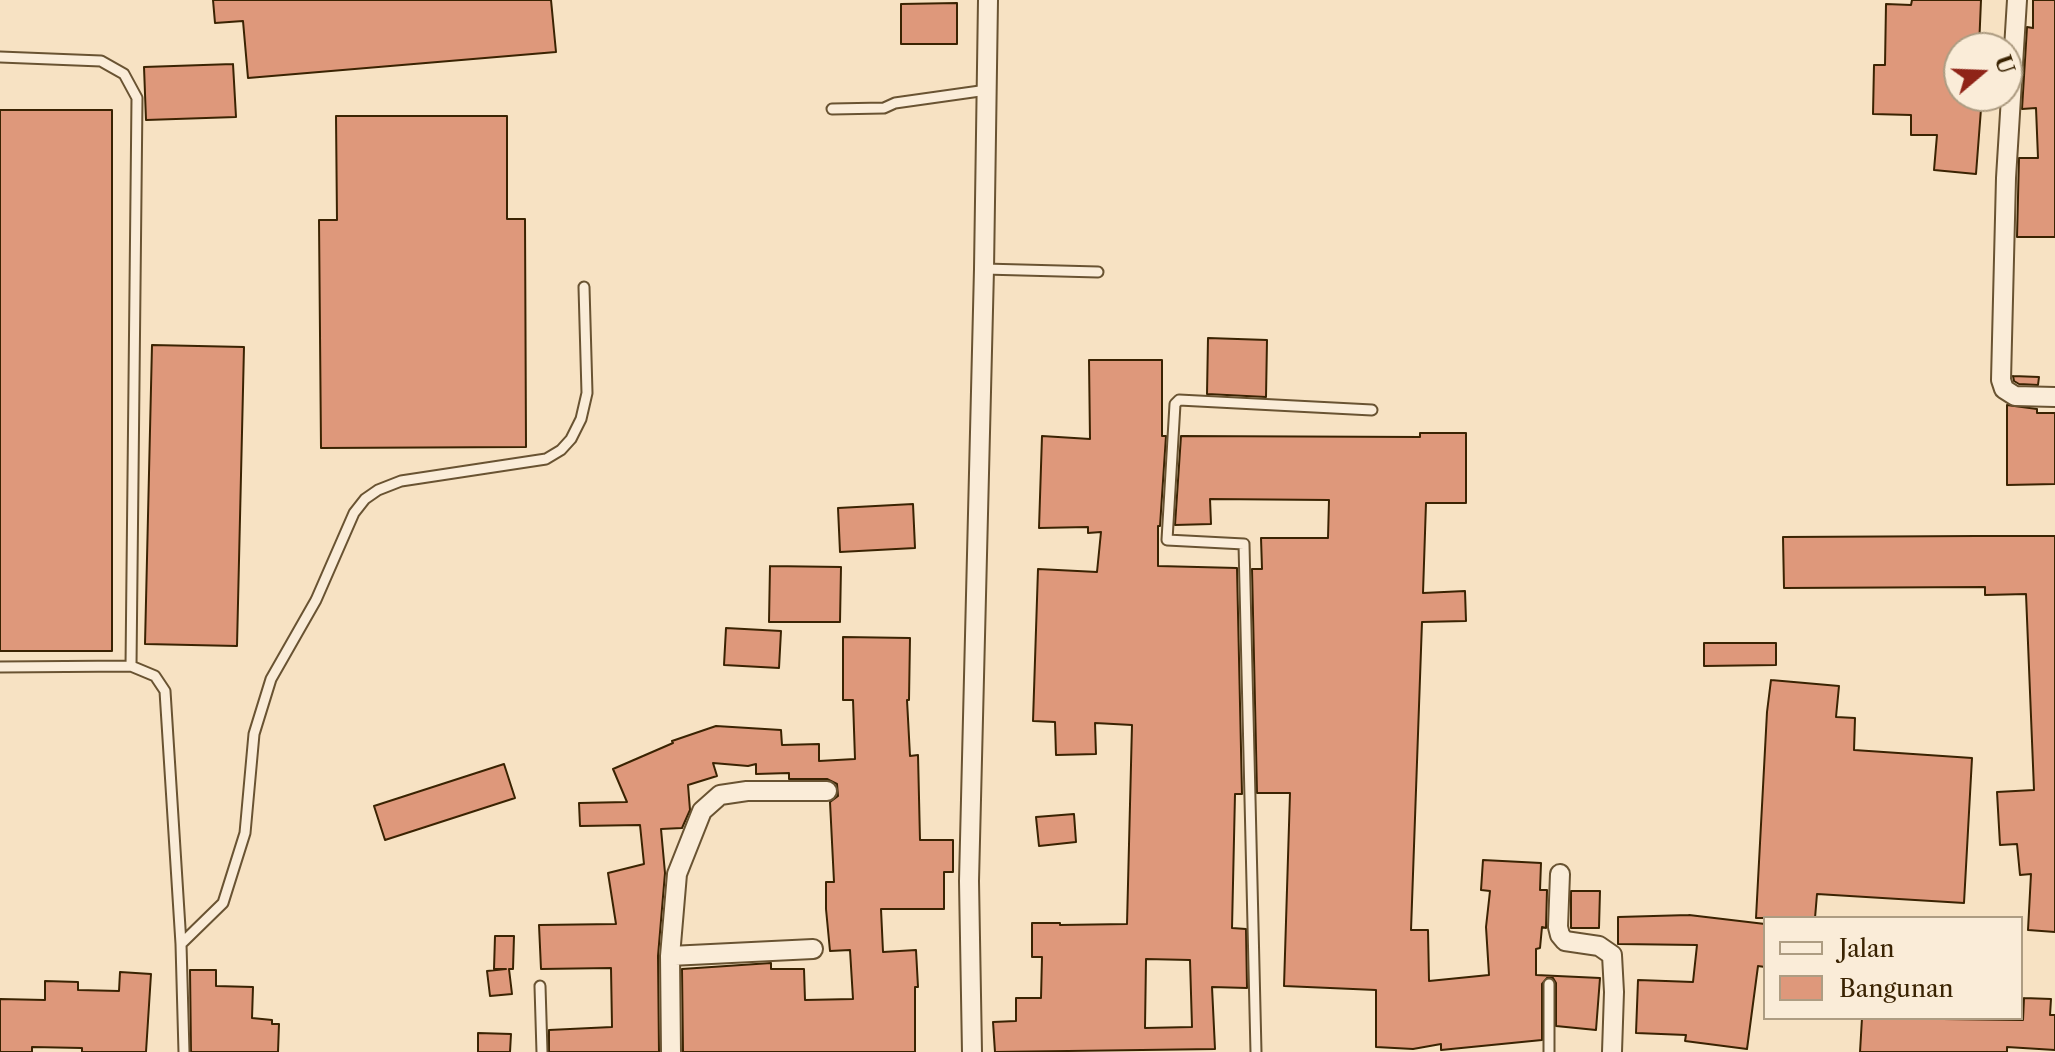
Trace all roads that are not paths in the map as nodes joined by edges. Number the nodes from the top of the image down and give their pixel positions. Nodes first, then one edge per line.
1 (988, 0) edge
2 (2017, 0) edge
3 (0, 57) edge
4 (987, 90) junction
5 (832, 109) dead end
6 (984, 269) junction
7 (1098, 272) dead end
8 (584, 287) dead end
9 (2055, 397) edge
10 (1372, 410) dead end
11 (131, 666) junction
12 (0, 667) edge
13 (827, 791) dead end
14 (1560, 874) dead end
15 (181, 944) junction
16 (813, 949) dead end
17 (670, 956) junction
18 (1549, 984) dead end
19 (540, 986) dead end
20 (184, 1052) edge
21 (542, 1052) edge
22 (671, 1052) edge
23 (972, 1052) edge
24 (1256, 1052) edge
25 (1549, 1052) edge
26 (1612, 1052) edge

1 - 4 street
2 - 9 street
3 - 11 lane
4 - 5 lane
4 - 6 street
6 - 7 lane
6 - 23 street
8 - 15 lane
10 - 24 lane
11 - 12 lane
11 - 15 lane
13 - 17 street
14 - 26 street
15 - 20 lane
16 - 17 street
17 - 22 street
18 - 25 lane
19 - 21 lane

